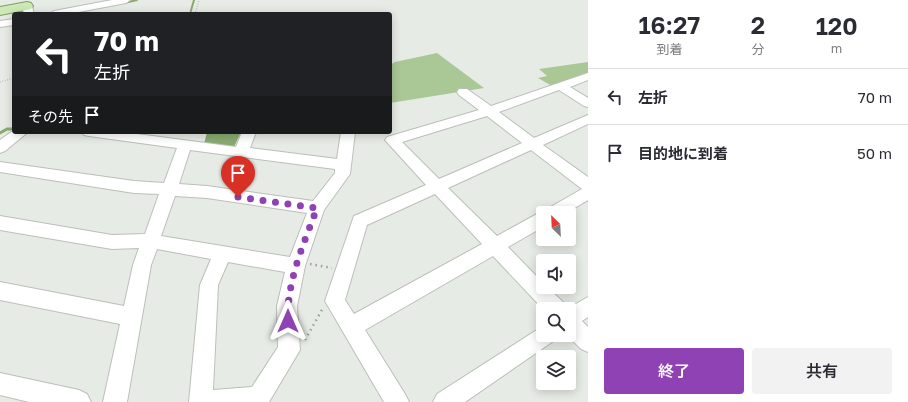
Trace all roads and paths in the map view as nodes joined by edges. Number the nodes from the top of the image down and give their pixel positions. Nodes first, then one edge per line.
1 (126, 0) edge
2 (199, 0) edge
3 (115, 1) edge
4 (28, 10) edge
5 (0, 11) edge
6 (63, 12) edge
7 (196, 12) edge
8 (12, 22) edge
9 (0, 24) edge
10 (588, 76) edge
11 (12, 79) edge
12 (0, 82) edge
13 (560, 86) junction
14 (464, 92) dead end
15 (588, 103) edge
16 (490, 112) junction
17 (588, 119) edge
18 (18, 134) edge
19 (104, 134) edge
20 (248, 134) edge
21 (348, 134) edge
22 (533, 144) junction
23 (186, 145) junction
24 (0, 148) edge
25 (240, 152) junction
26 (344, 165) junction
27 (0, 167) edge
28 (588, 185) edge
29 (437, 187) junction
30 (170, 189) junction
31 (588, 193) edge
32 (565, 206) edge
33 (317, 208) junction
34 (0, 222) edge
35 (536, 222) edge
36 (151, 242) junction
37 (494, 246) junction
38 (222, 253) junction
39 (297, 264) junction
40 (336, 269) dead end
41 (0, 291) edge
42 (549, 302) edge
43 (588, 306) edge
44 (576, 314) edge
45 (132, 315) junction
46 (351, 327) junction
47 (576, 329) edge
48 (536, 341) edge
49 (588, 342) edge
50 (0, 384) edge
51 (79, 402) edge
52 (114, 402) edge
53 (201, 402) edge
54 (213, 402) edge
55 (397, 402) edge
56 (445, 402) edge

1 - 3 street
2 - 7 path
3 - 6 street
4 - 5 main road
8 - 9 street
10 - 13 street
11 - 12 path
13 - 15 street
13 - 16 street
14 - 16 street
16 - 22 street
16 - 29 street
17 - 22 street
18 - 24 street
19 - 23 street
20 - 25 street
21 - 26 street
22 - 28 street
22 - 29 street
23 - 25 street
23 - 30 street
25 - 26 street
26 - 33 street
27 - 30 street
29 - 37 street
29 - 46 street
30 - 33 street
30 - 36 street
31 - 32 street
33 - 39 street
34 - 36 street
35 - 37 street
36 - 38 street
36 - 45 street
37 - 42 street
37 - 46 street
38 - 39 street
38 - 53 street
39 - 40 path
39 - 54 street
41 - 45 street
43 - 44 street
45 - 52 street
46 - 55 street
47 - 49 street
48 - 56 street
50 - 51 street

